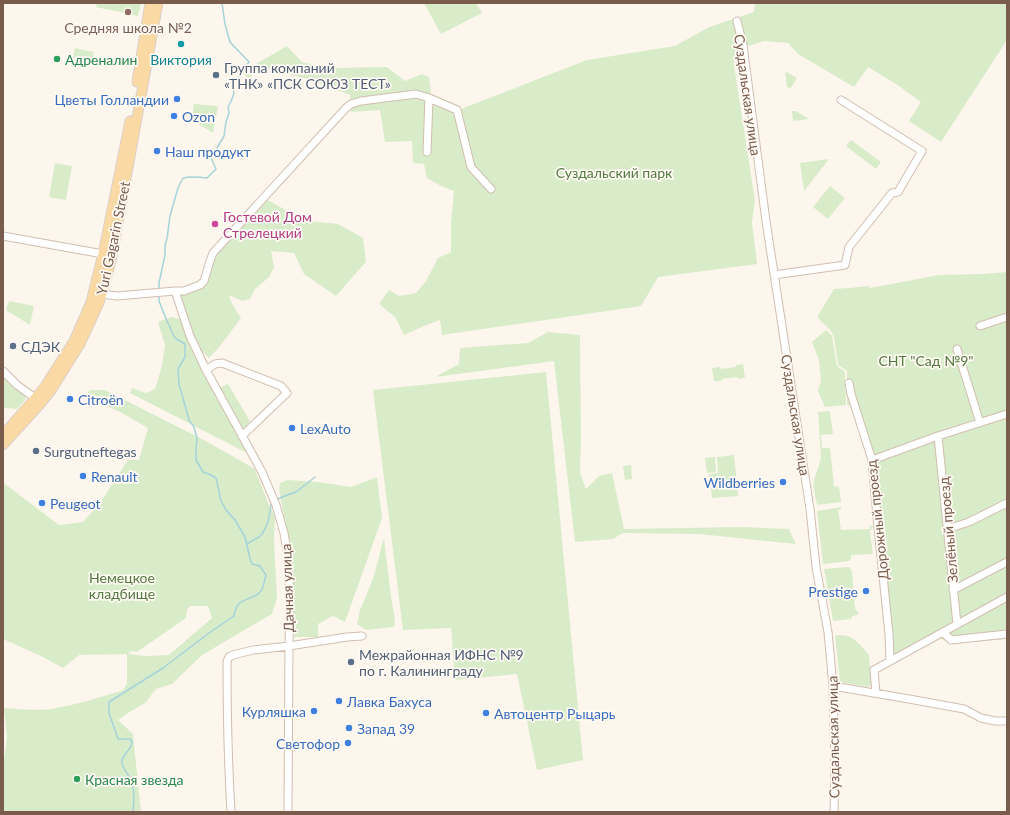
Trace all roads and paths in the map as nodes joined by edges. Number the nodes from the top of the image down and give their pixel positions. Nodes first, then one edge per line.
1 (150, 3) edge
2 (158, 3) edge
3 (737, 20) dead end
4 (429, 98) junction
5 (841, 100) dead end
6 (427, 152) dead end
7 (491, 189) dead end
8 (3, 236) edge
9 (103, 254) junction
10 (774, 275) junction
11 (175, 291) junction
12 (98, 293) junction
13 (1007, 317) edge
14 (980, 326) dead end
15 (957, 349) dead end
16 (206, 370) junction
17 (3, 371) edge
18 (850, 383) dead end
19 (38, 401) junction
20 (1007, 414) edge
21 (980, 423) junction
22 (3, 435) edge
23 (242, 436) junction
24 (938, 436) junction
25 (3, 445) edge
26 (872, 460) junction
27 (1007, 503) edge
28 (947, 529) junction
29 (1007, 562) edge
30 (953, 590) junction
31 (1007, 597) edge
32 (957, 624) junction
33 (943, 632) junction
34 (1007, 634) edge
35 (362, 636) dead end
36 (289, 646) junction
37 (890, 661) junction
38 (833, 686) junction
39 (876, 693) junction
40 (1007, 722) edge
41 (231, 812) edge
42 (288, 812) edge
43 (834, 812) edge

1 - 9 main road, Yuri Gagarin Street
2 - 12 main road, Yuri Gagarin Street
3 - 10 street, Суздальская улица
4 - 6 street
4 - 7 street
4 - 11 street
5 - 10 street
8 - 9 street
9 - 12 main road, Yuri Gagarin Street
10 - 38 street, Суздальская улица
11 - 12 street
11 - 16 street, Дачная улица
12 - 19 main road, Yuri Gagarin Street
13 - 14 street
15 - 21 street
16 - 23 street, Дачная улица
16 - 23 street
17 - 19 street
18 - 26 street, Дорожный проезд
19 - 22 main road, Yuri Gagarin Street
19 - 25 main road, Yuri Gagarin Street
20 - 21 street
21 - 24 street
23 - 36 street, Дачная улица
24 - 26 street
24 - 28 street, Зелёный проезд
26 - 37 street, Дорожный проезд
27 - 28 street
28 - 30 street, Зелёный проезд
29 - 30 street
30 - 32 street, Зелёный проезд
31 - 32 street
32 - 33 street
33 - 34 street
33 - 37 street
35 - 36 street
36 - 41 street
36 - 42 street, Дачная улица
37 - 39 street
38 - 39 street
38 - 43 street, Суздальская улица
39 - 40 street

